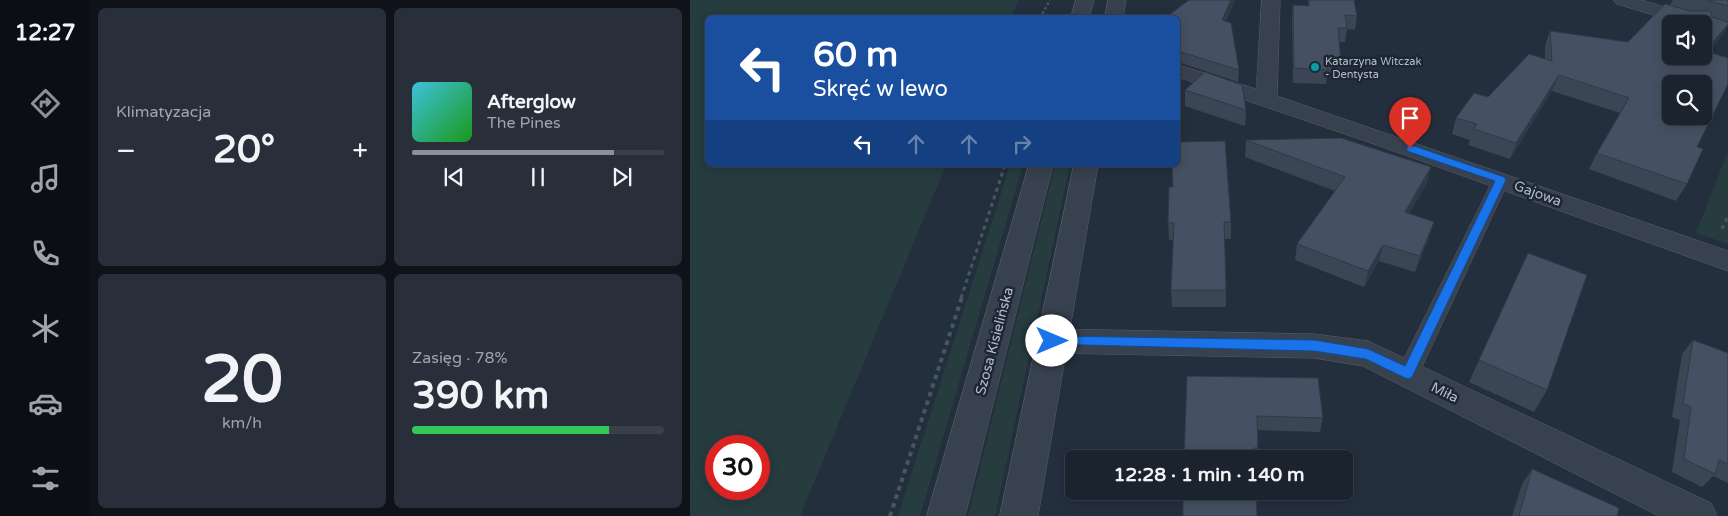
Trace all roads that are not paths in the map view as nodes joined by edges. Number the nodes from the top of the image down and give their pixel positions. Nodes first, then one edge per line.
1 (1085, 0) edge
2 (1117, 0) edge
3 (1271, 0) edge
4 (1623, 0) edge
5 (1081, 15) edge
6 (1114, 15) edge
7 (1675, 15) edge
8 (1180, 72) edge
9 (1266, 99) junction
10 (1040, 167) edge
11 (1086, 167) edge
12 (1501, 180) junction
13 (1728, 261) edge
14 (1052, 341) junction
15 (1408, 373) junction
16 (946, 516) edge
17 (1019, 516) edge
18 (1698, 516) edge

1 - 5 street
2 - 6 street
3 - 9 street
4 - 7 street
8 - 9 street, Gajowa
9 - 12 street, Gajowa
10 - 16 street, Szosa Kisielińska
11 - 14 street
12 - 13 street, Gajowa
12 - 15 lane
14 - 15 street, Miła
14 - 17 street
15 - 18 street, Miła

